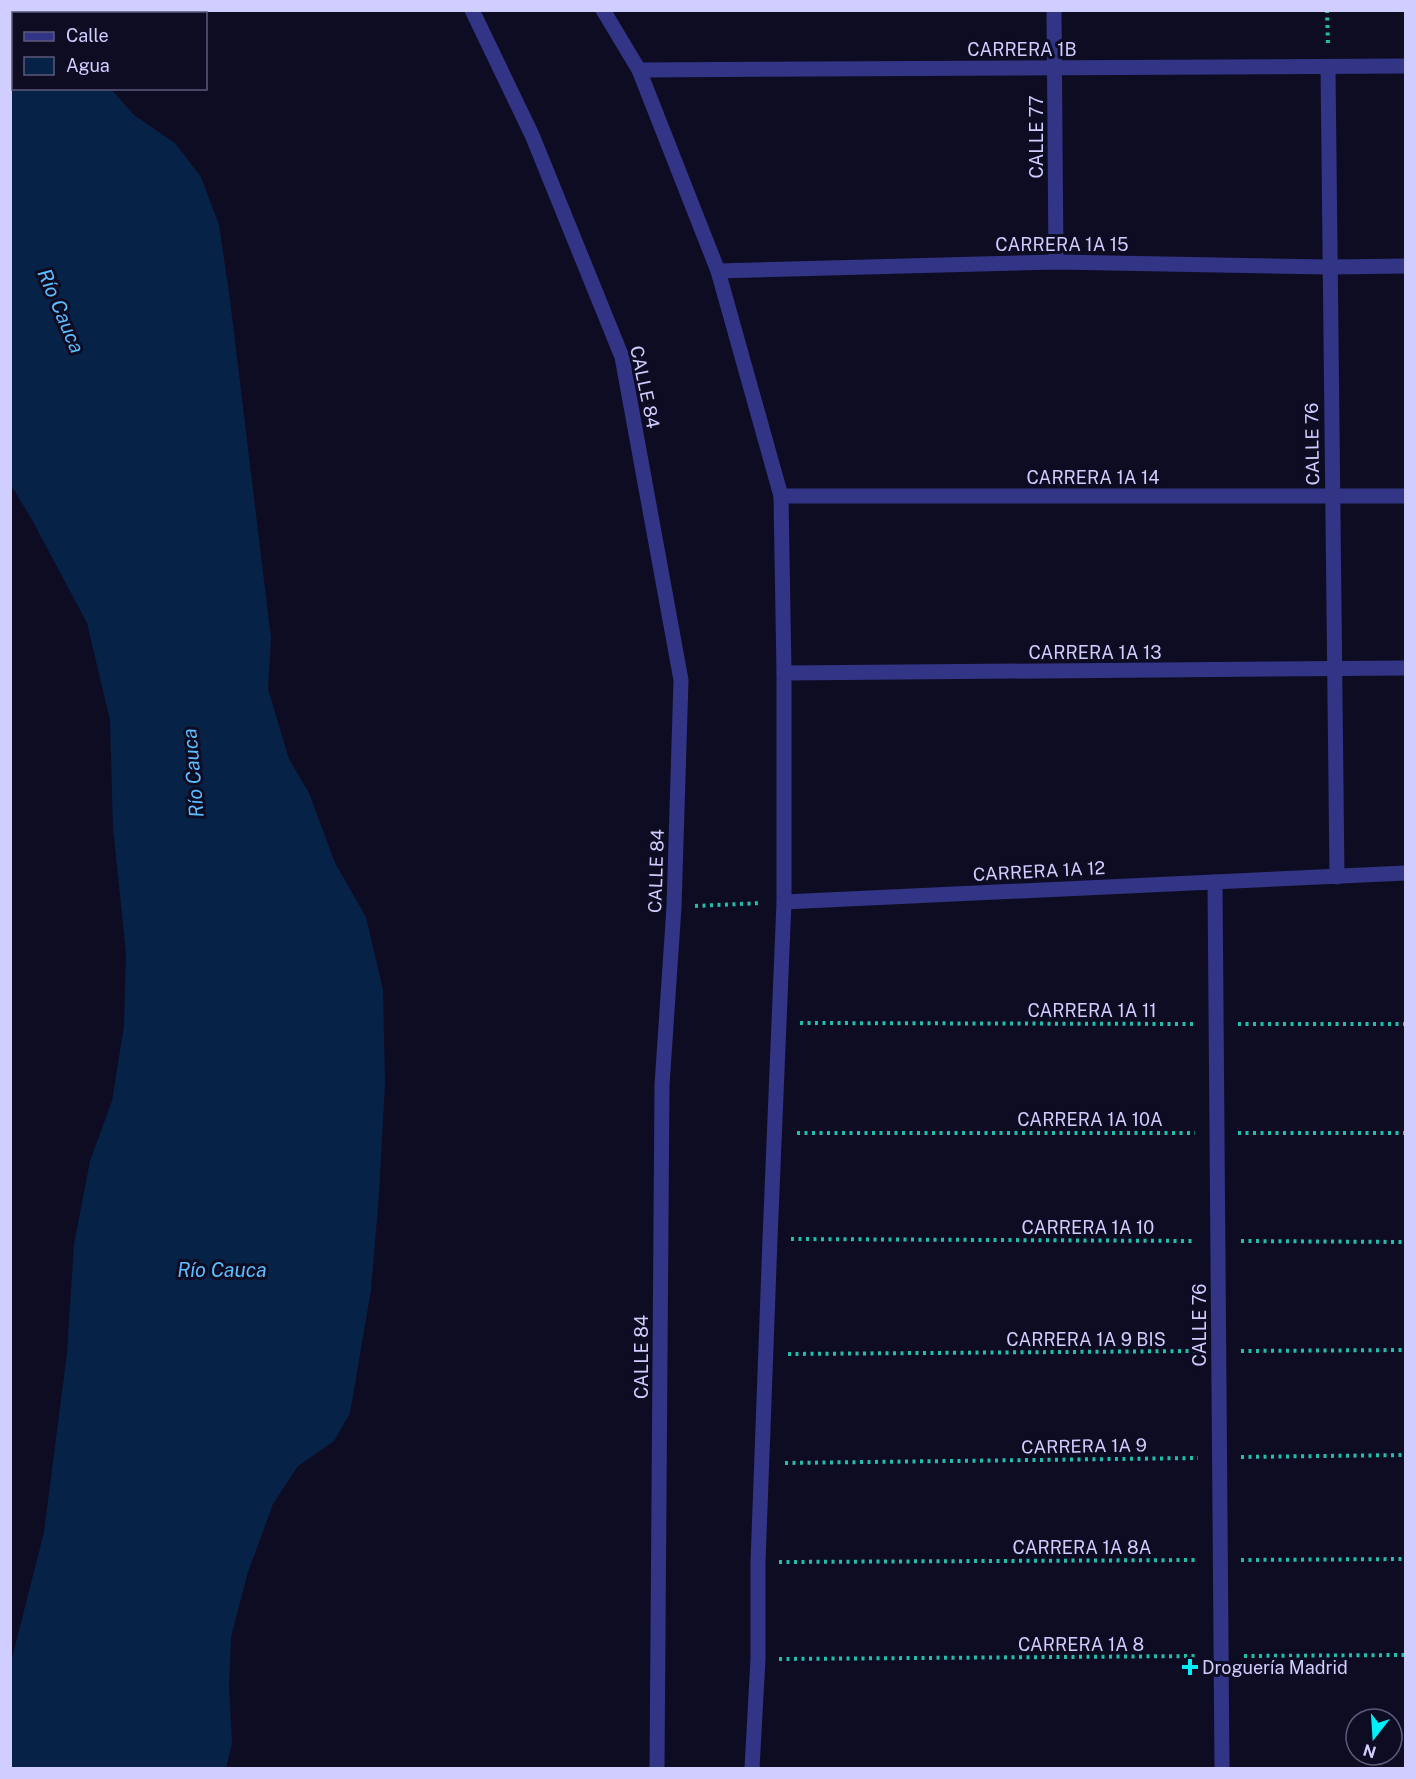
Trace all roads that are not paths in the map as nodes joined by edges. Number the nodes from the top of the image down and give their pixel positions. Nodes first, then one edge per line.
1 (472, 10) edge
2 (603, 10) edge
3 (1054, 10) edge
4 (1406, 66) edge
5 (1328, 67) junction
6 (1055, 68) junction
7 (639, 70) junction
8 (1056, 262) junction
9 (1406, 266) edge
10 (1330, 267) junction
11 (718, 272) junction
12 (781, 496) junction
13 (1332, 496) junction
14 (1406, 496) edge
15 (1406, 668) edge
16 (1334, 670) junction
17 (784, 673) junction
18 (1406, 873) edge
19 (1337, 877) junction
20 (1215, 882) junction
21 (784, 902) junction
22 (657, 1768) edge
23 (752, 1768) edge
24 (1222, 1768) edge

1 - 22 street, CALLE 84
2 - 7 street
3 - 6 street, CALLE 77
4 - 5 street, CARRERA 1B
5 - 6 street, CARRERA 1B
5 - 10 street, CALLE 76
6 - 7 street, CARRERA 1B
6 - 8 street, CALLE 77
7 - 11 street
8 - 10 street, CARRERA 1A 15
8 - 11 street, CARRERA 1A 15
9 - 10 street, CARRERA 1A 15
10 - 13 street, CALLE 76
11 - 12 street
12 - 13 street, CARRERA 1A 14
12 - 17 street
13 - 14 street, CARRERA 1A 14
13 - 16 street, CALLE 76
15 - 16 street, CARRERA 1A 13
16 - 17 street, CARRERA 1A 13
16 - 19 street, CALLE 76
17 - 21 street
18 - 19 street, CARRERA 1A 12
19 - 20 street, CARRERA 1A 12
20 - 21 street, CARRERA 1A 12
20 - 24 street, CALLE 76
21 - 23 street

